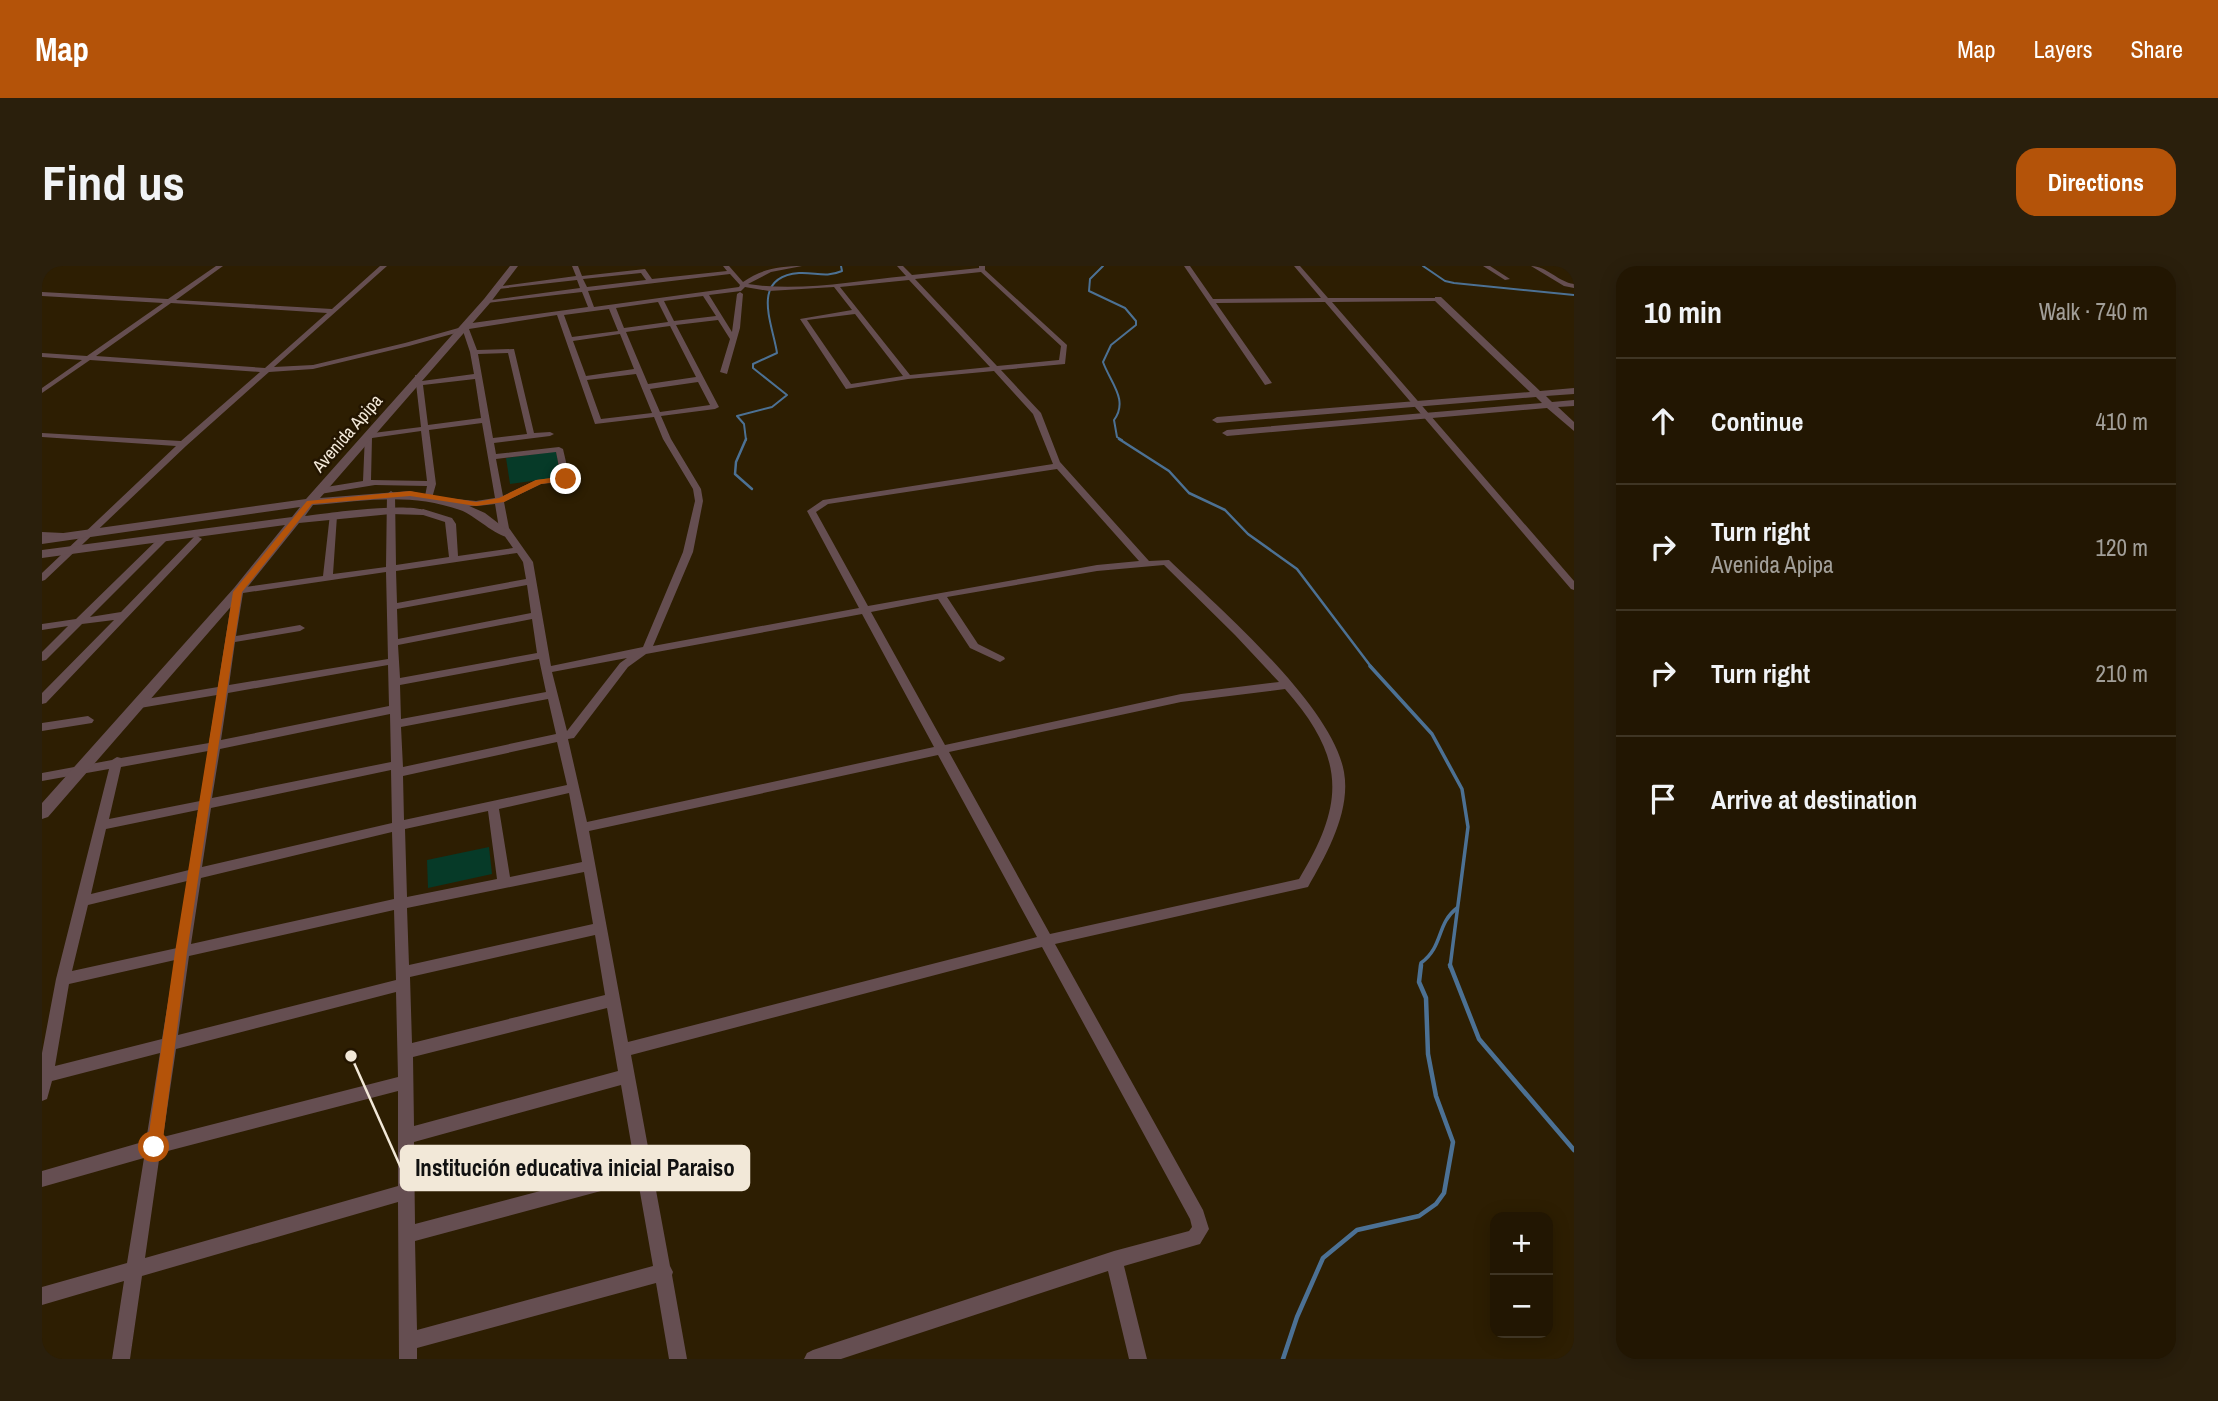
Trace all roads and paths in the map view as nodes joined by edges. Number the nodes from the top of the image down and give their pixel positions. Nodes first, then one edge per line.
1 (220, 266) edge
2 (384, 266) edge
3 (514, 266) edge
4 (575, 266) edge
5 (799, 266) edge
6 (900, 266) edge
7 (1187, 266) edge
8 (1297, 266) edge
9 (1486, 266) edge
10 (1534, 266) edge
11 (674, 268) dead end
12 (982, 268) edge
13 (728, 269) edge
14 (679, 277) junction
15 (910, 277) junction
16 (580, 278) junction
17 (1507, 279) dead end
18 (654, 280) junction
19 (743, 285) junction
20 (836, 286) junction
21 (1574, 286) edge
22 (498, 287) junction
23 (584, 289) junction
24 (42, 294) edge
25 (705, 294) junction
26 (740, 294) dead end
27 (1437, 299) joint
28 (664, 300) junction
29 (1325, 300) junction
30 (169, 301) junction
31 (487, 301) junction
32 (1211, 301) junction
33 (612, 307) junction
34 (592, 309) junction
35 (333, 311) junction
36 (855, 312) junction
37 (560, 313) junction
38 (719, 318) junction
39 (672, 323) junction
40 (465, 326) junction
41 (622, 331) junction
42 (570, 339) junction
43 (733, 339) junction
44 (474, 352) junction
45 (42, 355) edge
46 (89, 358) junction
47 (995, 367) junction
48 (265, 370) junction
49 (639, 371) junction
50 (724, 372) dead end
51 (478, 376) junction
52 (908, 377) junction
53 (584, 378) junction
54 (701, 379) junction
55 (420, 380) junction
56 (1268, 383) dead end
57 (646, 387) junction
58 (42, 391) edge
59 (1574, 391) edge
60 (1538, 394) junction
61 (1574, 403) edge
62 (1415, 404) junction
63 (1549, 405) junction
64 (657, 414) junction
65 (1425, 416) junction
66 (487, 420) junction
67 (1217, 420) dead end
68 (425, 427) junction
69 (1574, 428) edge
70 (1227, 433) dead end
71 (550, 434) dead end
72 (42, 435) edge
73 (368, 436) junction
74 (531, 436) junction
75 (491, 441) junction
76 (183, 444) junction
77 (494, 457) junction
78 (1059, 466) junction
79 (367, 483) junction
80 (430, 490) junction
81 (320, 491) junction
82 (391, 494) junction
83 (501, 500) junction
84 (446, 501) junction
85 (310, 502) junction
86 (391, 511) junction
87 (423, 512) joint
88 (333, 516) junction
89 (295, 520) junction
90 (92, 533) junction
91 (42, 535) edge
92 (507, 535) junction
93 (66, 537) junction
94 (163, 538) junction
95 (197, 539) dead end
96 (42, 540) edge
97 (74, 549) junction
98 (519, 550) junction
99 (42, 554) edge
100 (454, 560) junction
101 (1146, 563) junction
102 (391, 569) junction
103 (42, 578) edge
104 (328, 578) junction
105 (532, 582) junction
106 (1574, 587) edge
107 (238, 592) junction
108 (941, 596) junction
109 (392, 607) junction
110 (866, 610) junction
111 (124, 615) junction
112 (536, 615) junction
113 (81, 620) junction
114 (42, 626) edge
115 (300, 628) dead end
116 (230, 640) junction
117 (393, 643) junction
118 (647, 649) junction
119 (543, 654) junction
120 (42, 658) edge
121 (1000, 659) dead end
122 (394, 661) junction
123 (546, 670) junction
124 (395, 682) junction
125 (1288, 685) junction
126 (223, 690) junction
127 (551, 695) junction
128 (42, 700) edge
129 (140, 704) junction
130 (395, 709) junction
131 (88, 719) dead end
132 (396, 724) junction
133 (42, 727) edge
134 (561, 739) junction
135 (213, 746) junction
136 (942, 751) junction
137 (117, 761) junction
138 (397, 769) junction
139 (81, 770) junction
140 (42, 777) edge
141 (574, 788) junction
142 (204, 806) junction
143 (493, 806) junction
144 (42, 813) edge
145 (100, 826) junction
146 (398, 826) junction
147 (582, 828) junction
148 (589, 866) junction
149 (195, 873) junction
150 (504, 883) junction
151 (82, 901) junction
152 (401, 904) junction
153 (599, 928) junction
154 (1047, 940) junction
155 (181, 952) junction
156 (63, 979) junction
157 (403, 979) junction
158 (612, 1000) junction
159 (167, 1044) junction
160 (621, 1051) junction
161 (405, 1052) junction
162 (47, 1074) junction
163 (626, 1076) junction
164 (405, 1082) junction
165 (42, 1094) edge
166 (406, 1136) junction
167 (154, 1147) junction
168 (645, 1171) junction
169 (42, 1179) edge
170 (406, 1192) junction
171 (406, 1235) junction
172 (1114, 1260) junction
173 (134, 1270) junction
174 (664, 1272) junction
175 (42, 1296) edge
176 (408, 1350) edge
177 (121, 1359) edge
178 (678, 1359) edge
179 (813, 1359) edge
180 (1138, 1359) edge

1 - 30 street
2 - 35 street
3 - 22 street, Avenida Apipa
4 - 16 street
5 - 19 street
6 - 15 street
7 - 32 street
8 - 29 street
9 - 17 street
10 - 21 street
11 - 14 street
12 - 15 street
12 - 47 street
13 - 14 street
13 - 19 street
14 - 18 street
15 - 20 street
15 - 47 street
16 - 18 street
16 - 22 street
16 - 23 street
18 - 23 street
18 - 28 street
19 - 20 street
19 - 25 street
20 - 36 street
22 - 31 street, Avenida Apipa
23 - 31 street
23 - 34 street
24 - 30 street
25 - 28 street
25 - 38 street
26 - 43 street
27 - 29 street
27 - 60 street
28 - 33 street
28 - 39 street
29 - 32 street
29 - 62 street
30 - 35 street
30 - 46 street
31 - 40 street, Avenida Apipa
32 - 56 street
33 - 34 street
33 - 41 street
34 - 37 street
35 - 48 street
36 - 52 street
36 - 52 street
37 - 40 street
37 - 42 street
38 - 39 street
38 - 43 street
39 - 41 street
39 - 54 street
40 - 44 street
40 - 48 street
40 - 55 street, Avenida Apipa
41 - 42 street
41 - 49 street
42 - 53 street
43 - 50 street
44 - 51 street
44 - 74 street
45 - 46 street
46 - 48 street
46 - 58 street
47 - 52 street
47 - 78 street
48 - 76 street
49 - 53 street
49 - 57 street
51 - 55 street
51 - 66 street
53 - 64 street
54 - 57 street
54 - 64 street
55 - 68 street
55 - 73 street, Avenida Apipa
57 - 64 street
59 - 60 street
60 - 62 street
60 - 63 street
61 - 63 street
62 - 65 street
62 - 67 street
63 - 65 street
63 - 69 street
64 - 118 street
65 - 70 street
65 - 106 street
66 - 68 street
66 - 75 street
68 - 73 street
68 - 80 street
71 - 74 street
72 - 76 street
73 - 79 street
73 - 81 street, Avenida Apipa
74 - 75 street
75 - 77 street
76 - 90 street
77 - 83 street
77 - 83 street
78 - 101 street
78 - 110 street
79 - 80 street
79 - 81 street
80 - 82 street
80 - 84 street
81 - 85 street, Avenida Apipa
82 - 85 street
82 - 86 street
83 - 84 street
83 - 92 street
84 - 92 street
85 - 89 street, Avenida Apipa
85 - 90 street
86 - 87 street
86 - 88 street
86 - 102 street
87 - 100 street
88 - 89 street
88 - 104 street
89 - 94 street
89 - 107 street, Avenida Apipa
90 - 93 street
90 - 97 street
91 - 93 street
92 - 98 street
93 - 96 street
94 - 97 street
94 - 113 street
95 - 111 street
97 - 99 street
97 - 103 street
98 - 100 street
98 - 105 street
100 - 102 street
101 - 108 street
101 - 125 street
102 - 104 street
102 - 109 street
104 - 107 street
105 - 109 street
105 - 112 street
107 - 116 street
107 - 129 street, Avenida Apipa
108 - 110 street
108 - 121 street
109 - 117 street
110 - 118 street
110 - 136 street
111 - 113 street
111 - 128 street
112 - 117 street
112 - 119 street
113 - 114 street
113 - 120 street
115 - 116 street
116 - 126 street
117 - 122 street
118 - 123 street
118 - 134 street
119 - 123 street
119 - 124 street
122 - 124 street
122 - 126 street
123 - 127 street
124 - 130 street
125 - 136 street
125 - 154 street
126 - 129 street
126 - 135 street
127 - 132 street
127 - 134 street
129 - 139 street, Avenida Apipa
130 - 132 street
130 - 135 street
131 - 133 street
132 - 138 street
134 - 138 street
134 - 141 street
135 - 137 street
135 - 142 street
136 - 147 street
136 - 154 street
137 - 139 street
137 - 145 street
138 - 142 street
138 - 146 street
139 - 140 street
139 - 144 street, Avenida Apipa
141 - 143 street
141 - 147 street
142 - 145 street
142 - 149 street
143 - 146 street
143 - 150 street
145 - 151 street
146 - 149 street
146 - 152 street
147 - 148 street
148 - 150 street
148 - 153 street
149 - 151 street
149 - 155 street
150 - 152 street
151 - 156 street
152 - 155 street
152 - 157 street
153 - 157 street
153 - 158 street
154 - 160 street
154 - 172 street
155 - 156 street
155 - 159 street
156 - 162 street
157 - 159 street
157 - 161 street
158 - 160 street
158 - 161 street
159 - 162 street
159 - 167 street
160 - 163 street
161 - 164 street
162 - 165 street
163 - 166 street
163 - 168 street
164 - 166 street
164 - 167 street
166 - 170 street
167 - 169 street
167 - 173 street
168 - 171 street
168 - 174 street
170 - 171 street
170 - 173 street
171 - 176 street
172 - 179 street
172 - 180 street
173 - 175 street
173 - 177 street
174 - 176 street
174 - 178 street

